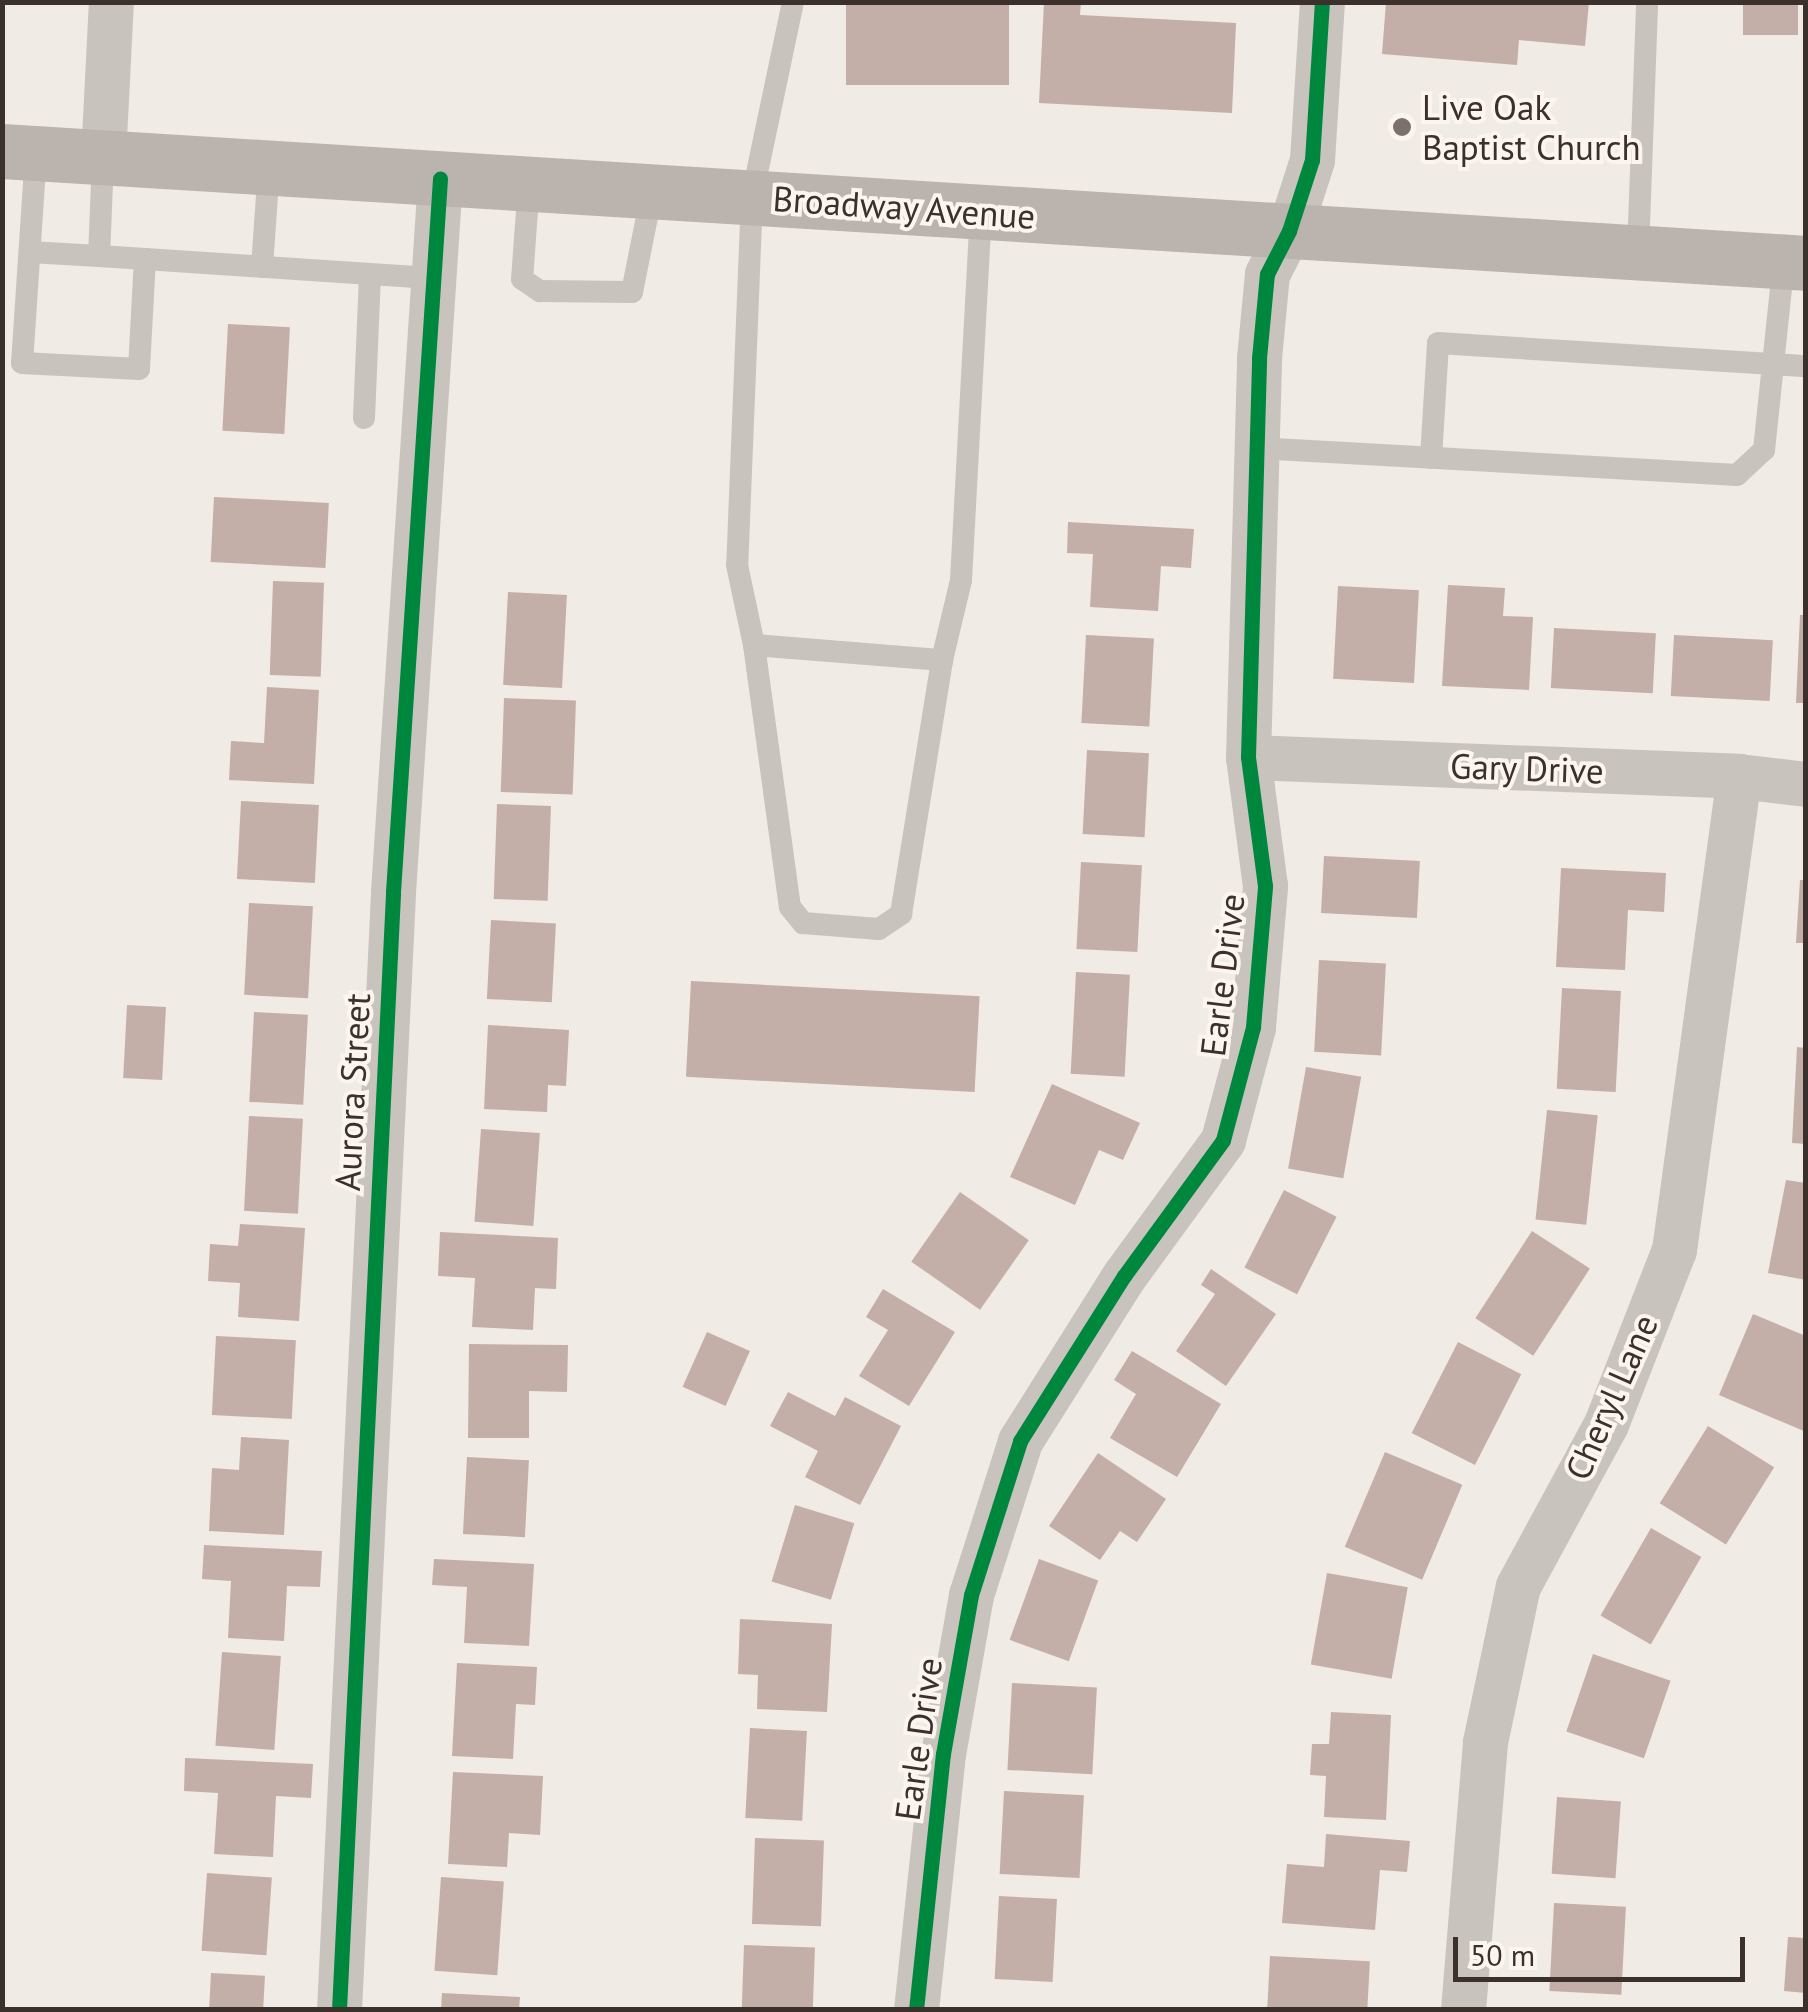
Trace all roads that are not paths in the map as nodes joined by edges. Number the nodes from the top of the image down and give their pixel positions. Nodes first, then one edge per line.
1 (111, 2) edge
2 (793, 2) edge
3 (1322, 2) edge
4 (1648, 2) edge
5 (20, 152) edge
6 (103, 158) junction
7 (268, 168) junction
8 (440, 178) junction
9 (529, 184) junction
10 (652, 192) junction
11 (752, 198) junction
12 (981, 212) junction
13 (1289, 231) junction
14 (30, 252) junction
15 (1638, 252) junction
16 (99, 256) junction
17 (146, 259) junction
18 (1795, 262) edge
19 (262, 267) junction
20 (370, 274) junction
21 (434, 278) junction
22 (1776, 364) junction
23 (1806, 366) edge
24 (364, 418) dead end
25 (1256, 448) junction
26 (1431, 458) junction
27 (754, 645) junction
28 (942, 660) junction
29 (1248, 758) junction
30 (1739, 776) junction
31 (1806, 784) edge
32 (340, 2010) edge
33 (916, 2010) edge
34 (1463, 2010) edge

1 - 6 street
2 - 11 lane
3 - 13 street, Earle Drive
4 - 15 lane
5 - 6 main road, Broadway Avenue
5 - 14 lane
6 - 7 main road, Broadway Avenue
6 - 16 lane
7 - 8 main road, Broadway Avenue
7 - 19 lane
8 - 9 main road, Broadway Avenue
8 - 21 street, Aurora Street
9 - 10 main road, Broadway Avenue
9 - 10 lane
10 - 11 main road, Broadway Avenue
11 - 12 main road, Broadway Avenue
11 - 27 lane
12 - 13 main road, Broadway Avenue
12 - 28 lane
13 - 15 main road, Broadway Avenue
13 - 25 street, Earle Drive
14 - 16 lane
14 - 17 lane
15 - 18 main road, Broadway Avenue
16 - 17 lane
17 - 19 lane
18 - 22 lane
19 - 20 lane
20 - 21 lane
20 - 24 lane
21 - 32 street, Aurora Street
22 - 23 lane
22 - 26 lane
22 - 26 lane
25 - 26 lane
25 - 29 street, Earle Drive
27 - 28 lane
27 - 28 lane
29 - 30 street, Gary Drive
29 - 33 street, Earle Drive
30 - 31 street, Gary Drive
30 - 34 street, Cheryl Lane

